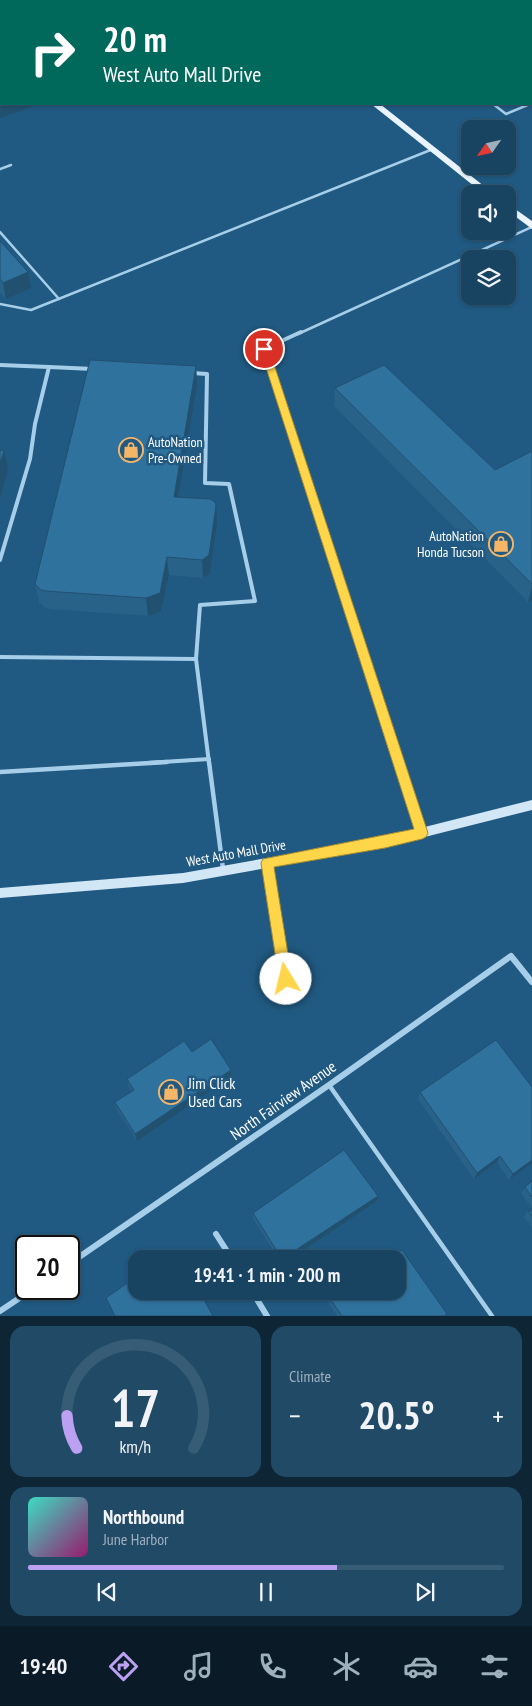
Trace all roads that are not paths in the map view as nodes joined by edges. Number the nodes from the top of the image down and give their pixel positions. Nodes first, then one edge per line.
1 (377, 105) edge
2 (494, 105) edge
3 (526, 105) edge
4 (433, 149) junction
5 (11, 165) dead end
6 (0, 169) edge
7 (479, 185) edge
8 (516, 214) edge
9 (532, 227) edge
10 (0, 232) edge
11 (59, 299) junction
12 (0, 304) edge
13 (0, 365) edge
14 (48, 367) junction
15 (98, 369) edge
16 (187, 373) edge
17 (0, 560) edge
18 (0, 657) edge
19 (196, 659) junction
20 (209, 760) junction
21 (0, 772) edge
22 (532, 805) edge
23 (422, 833) junction
24 (267, 863) junction
25 (223, 871) junction
26 (0, 893) edge
27 (286, 979) dead end
28 (532, 982) edge
29 (329, 1085) junction
30 (216, 1234) dead end
31 (226, 1250) edge
32 (80, 1256) edge
33 (16, 1300) edge
34 (257, 1300) edge
35 (0, 1311) edge
36 (267, 1316) edge
37 (492, 1316) edge

1 - 4 main road
2 - 3 lane
4 - 7 main road
4 - 11 lane
5 - 6 lane
8 - 9 main road
9 - 23 lane
10 - 11 lane
11 - 12 lane
13 - 14 lane
14 - 15 lane
14 - 17 lane
16 - 19 lane
18 - 19 lane
19 - 20 lane
20 - 21 lane
20 - 25 lane
22 - 23 street, West Auto Mall Drive
23 - 24 street, West Auto Mall Drive
24 - 25 street, West Auto Mall Drive
24 - 27 lane
25 - 26 street, West Auto Mall Drive
28 - 29 street, North Fairview Avenue
29 - 32 street, North Fairview Avenue
29 - 37 lane
30 - 31 street
33 - 35 street
34 - 36 street

